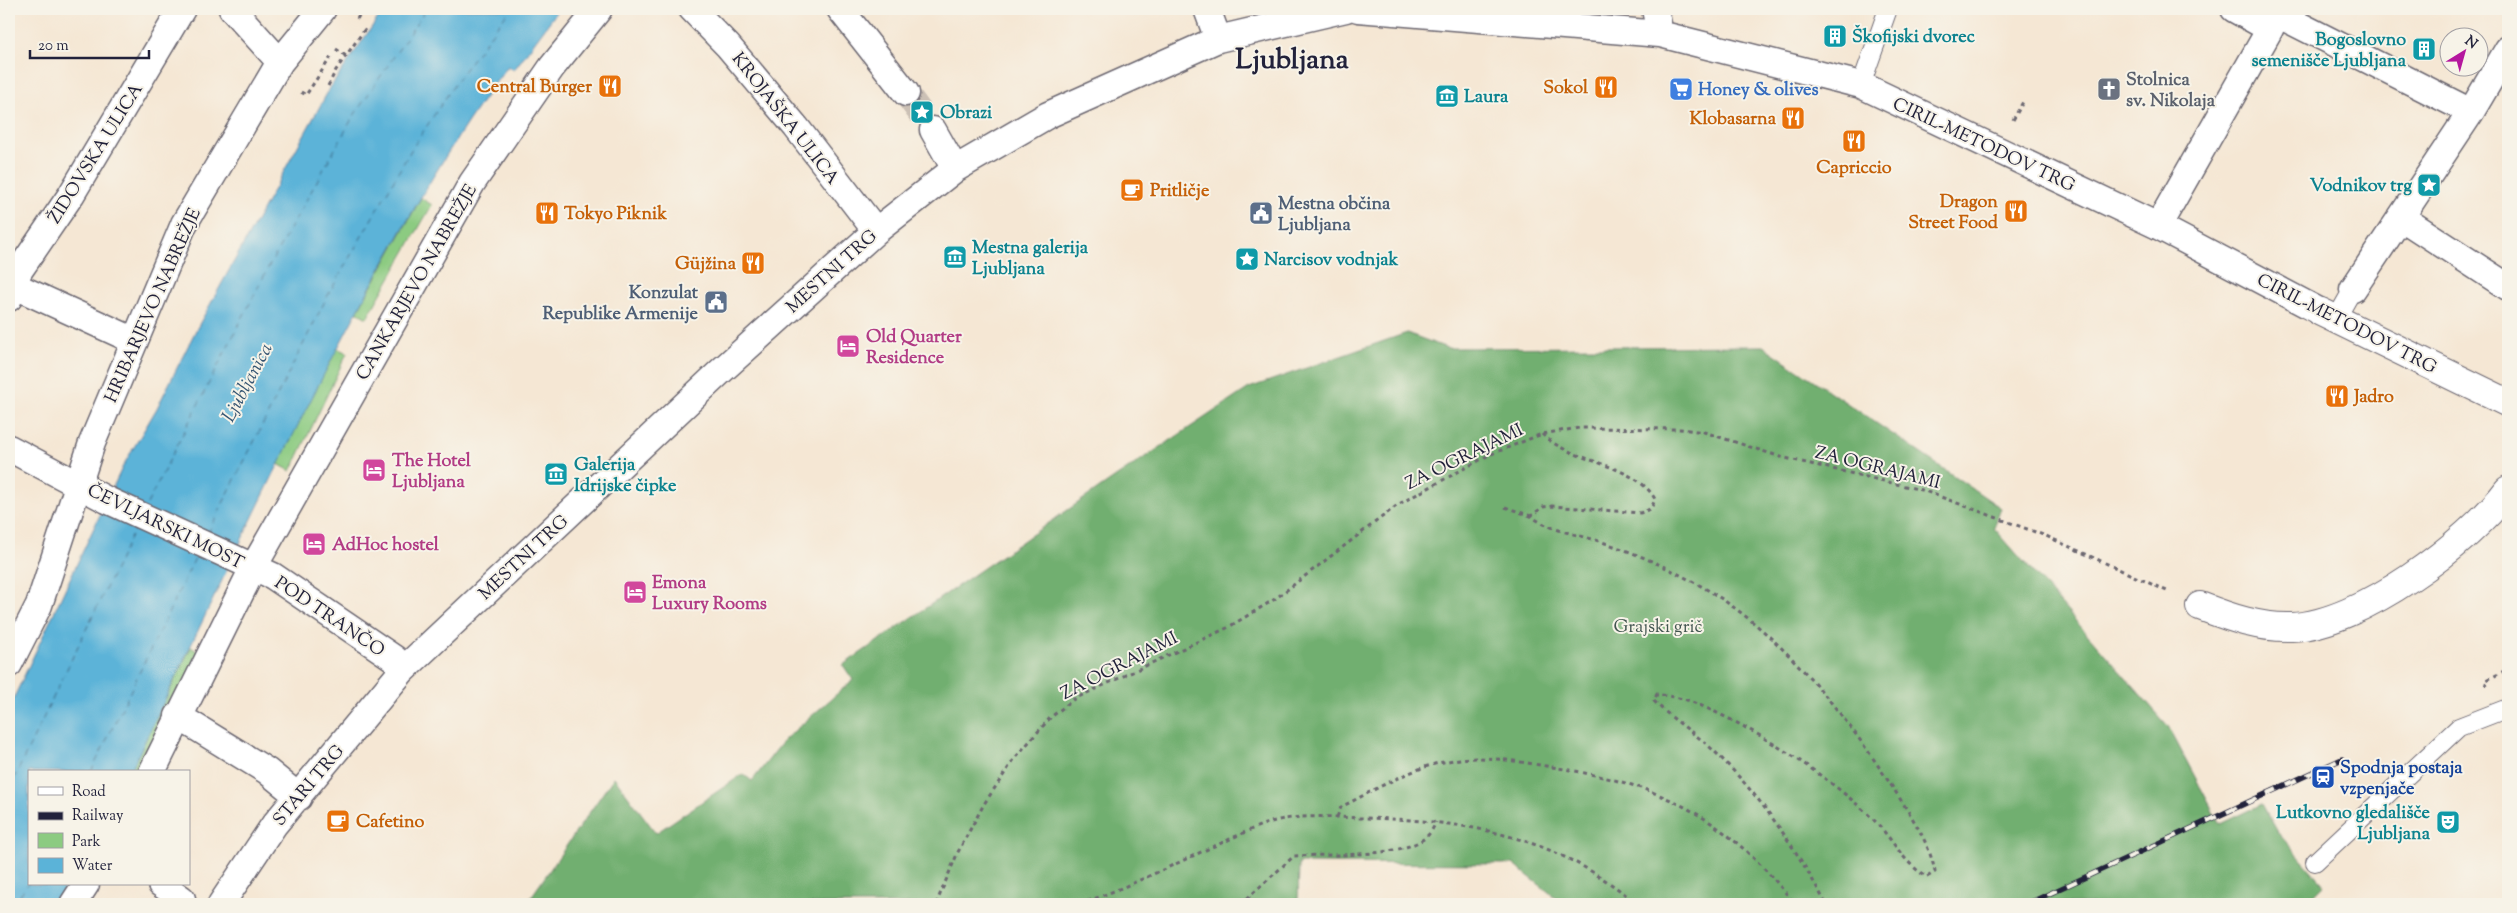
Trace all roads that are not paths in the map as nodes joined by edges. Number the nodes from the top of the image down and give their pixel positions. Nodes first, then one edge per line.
1 (182, 9) edge
2 (232, 9) edge
3 (322, 9) edge
4 (599, 9) edge
5 (692, 9) edge
6 (840, 9) edge
7 (1207, 9) edge
8 (1346, 9) edge
9 (1358, 9) edge
10 (1888, 9) edge
11 (2234, 9) edge
12 (1658, 21) edge
13 (2270, 28) junction
14 (1218, 39) junction
15 (2508, 49) edge
16 (280, 62) junction
17 (1861, 85) junction
18 (906, 93) tunnel mouth
19 (2471, 112) junction
20 (933, 130) tunnel mouth
21 (955, 169) junction
22 (2402, 218) junction
23 (2158, 226) junction
24 (876, 231) junction
25 (2508, 286) edge
26 (2353, 289) joint
27 (10, 294) edge
28 (2328, 316) junction
29 (135, 341) junction
30 (2508, 403) edge
31 (9, 448) edge
32 (78, 484) junction
33 (2508, 490) edge
34 (243, 564) junction
35 (2200, 606) road end
36 (9, 664) edge
37 (402, 671) junction
38 (2508, 708) edge
39 (178, 716) junction
40 (153, 770) edge
41 (299, 797) junction
42 (2315, 862) dead end
43 (85, 886) edge
44 (164, 886) edge
45 (188, 902) edge
46 (73, 904) edge
47 (221, 904) edge

1 - 27 street, ŽIDOVSKA ULICA
2 - 16 street
3 - 16 street, HRIBARJEVO NABREŽJE
4 - 34 street, CANKARJEVO NABREŽJE
5 - 24 street, KROJAŠKA ULICA
6 - 18 street
7 - 14 street
8 - 14 street, MESTNI TRG
9 - 12 street, CIRIL-METODOV TRG
10 - 17 lane
11 - 13 street
12 - 17 street, CIRIL-METODOV TRG
13 - 19 street
13 - 23 street
14 - 21 street, MESTNI TRG
15 - 19 street
16 - 29 street, HRIBARJEVO NABREŽJE
17 - 23 street, CIRIL-METODOV TRG
19 - 22 street
20 - 21 street
21 - 24 street, MESTNI TRG
22 - 25 street
22 - 26 street
23 - 28 street, CIRIL-METODOV TRG
24 - 37 street, MESTNI TRG
26 - 28 lane
27 - 29 street
28 - 30 street, CIRIL-METODOV TRG
29 - 32 street, HRIBARJEVO NABREŽJE
31 - 32 street, ČEVLJARSKI MOST
32 - 34 street, ČEVLJARSKI MOST
32 - 36 street, HRIBARJEVO NABREŽJE
33 - 35 street
34 - 37 street, POD TRANČO
34 - 39 street, CANKARJEVO NABREŽJE
37 - 41 street, STARI TRG
38 - 42 lane
39 - 40 street, CANKARJEVO NABREŽJE
39 - 41 street
41 - 47 street, STARI TRG
43 - 46 street
44 - 45 street

